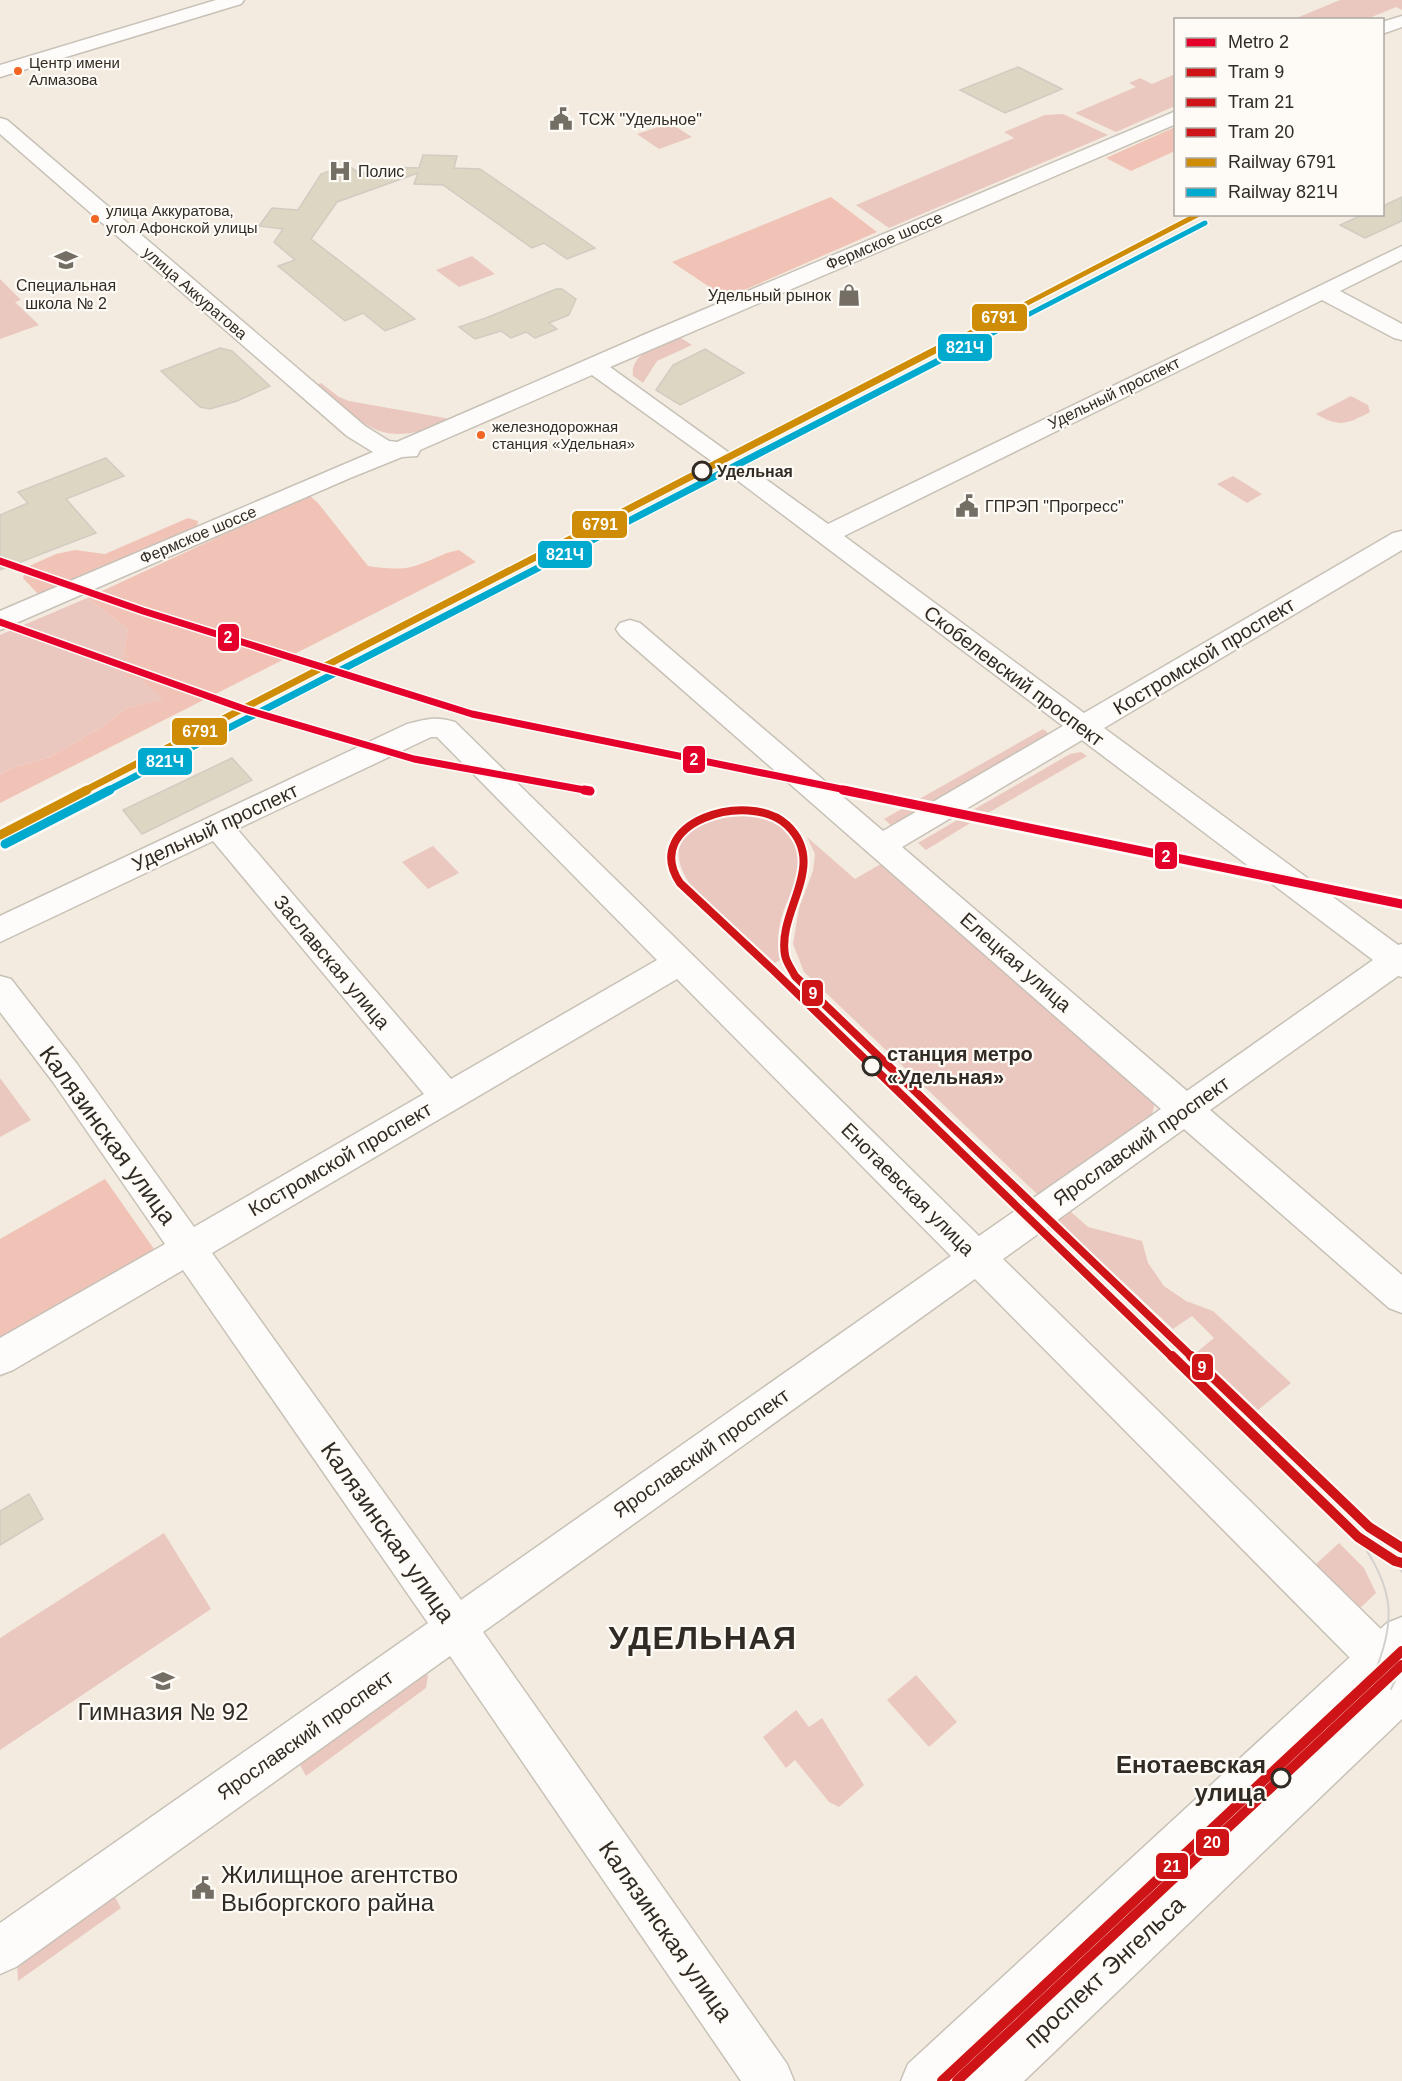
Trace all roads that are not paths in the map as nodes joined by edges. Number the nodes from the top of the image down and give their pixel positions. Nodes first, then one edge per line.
1 (235, 0) edge
2 (1402, 21) edge
3 (1384, 29) edge
4 (0, 71) edge
5 (1174, 118) edge
6 (0, 124) edge
7 (1402, 252) edge
8 (1323, 291) junction
9 (1402, 333) edge
10 (593, 365) junction
11 (575, 389) junction
12 (626, 389) junction
13 (396, 450) junction
14 (825, 535) junction
15 (1402, 539) edge
16 (0, 621) edge
17 (630, 629) dead end
18 (431, 727) joint
19 (1083, 728) junction
20 (217, 826) junction
21 (881, 846) junction
22 (0, 930) edge
23 (1400, 960) edge
24 (680, 962) junction
25 (0, 988) edge
26 (447, 1097) junction
27 (1186, 1109) junction
28 (189, 1248) junction
29 (977, 1258) junction
30 (1402, 1297) edge
31 (0, 1358) edge
32 (455, 1627) junction
33 (1395, 1662) edge
34 (0, 1951) edge
35 (770, 2081) edge
36 (926, 2081) edge
37 (989, 2081) edge

1 - 4 street
2 - 3 street
5 - 10 street, Фермское шоссе
6 - 13 street, улица Аккуратова
7 - 8 street, Удельный проспект
8 - 9 street
8 - 14 street, Удельный проспект
10 - 11 street, Фермское шоссе
10 - 12 street, Скобелевский проспект
10 - 13 street, Фермское шоссе
11 - 12 street, Скобелевский проспект
11 - 13 street, Фермское шоссе
12 - 14 street, Скобелевский проспект
13 - 16 street, Фермское шоссе
14 - 19 street, Скобелевский проспект
15 - 19 street, Костромской проспект
17 - 21 street, Елецкая улица
18 - 20 street, Удельный проспект
18 - 24 street, Енотаевская улица
19 - 21 street, Костромской проспект
19 - 23 street, Скобелевский проспект
20 - 22 street, Удельный проспект
20 - 26 street, Заславская улица
21 - 27 street, Елецкая улица
23 - 27 street, Ярославский проспект
24 - 26 street, Костромской проспект
24 - 29 street, Енотаевская улица
25 - 28 street, Калязинская улица
26 - 28 street, Костромской проспект
27 - 29 street, Ярославский проспект
27 - 30 street, Елецкая улица
28 - 31 street, Костромской проспект
28 - 32 street, Калязинская улица
29 - 32 street, Ярославский проспект
29 - 33 street, Енотаевская улица
32 - 34 street, Ярославский проспект
32 - 35 street, Калязинская улица
33 - 36 street, проспект Энгельса
33 - 37 street, проспект Энгельса

